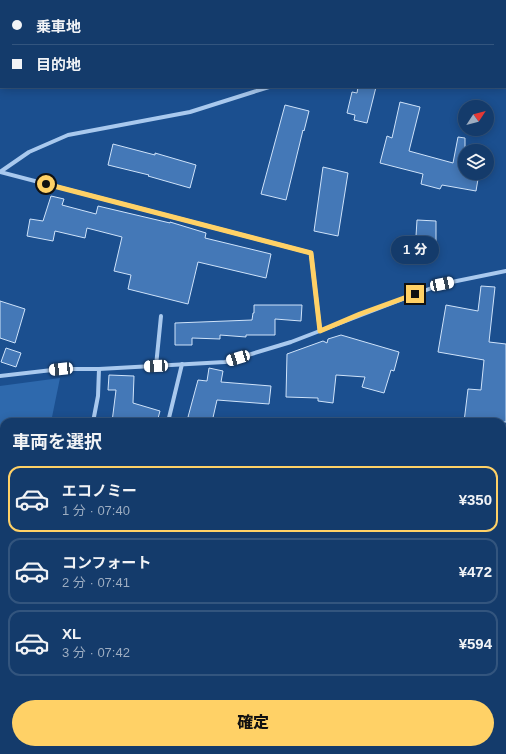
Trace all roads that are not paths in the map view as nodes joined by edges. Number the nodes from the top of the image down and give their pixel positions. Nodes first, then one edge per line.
1 (266, 88) edge
2 (0, 172) edge
3 (506, 271) edge
4 (161, 316) dead end
5 (320, 331) junction
6 (182, 364) junction
7 (156, 366) junction
8 (99, 369) junction
9 (0, 376) edge
10 (94, 418) edge
11 (169, 418) edge

1 - 2 street
2 - 5 street
3 - 5 street
4 - 7 street
5 - 6 street
6 - 7 street
6 - 11 street
7 - 8 street
8 - 9 street
8 - 10 street

